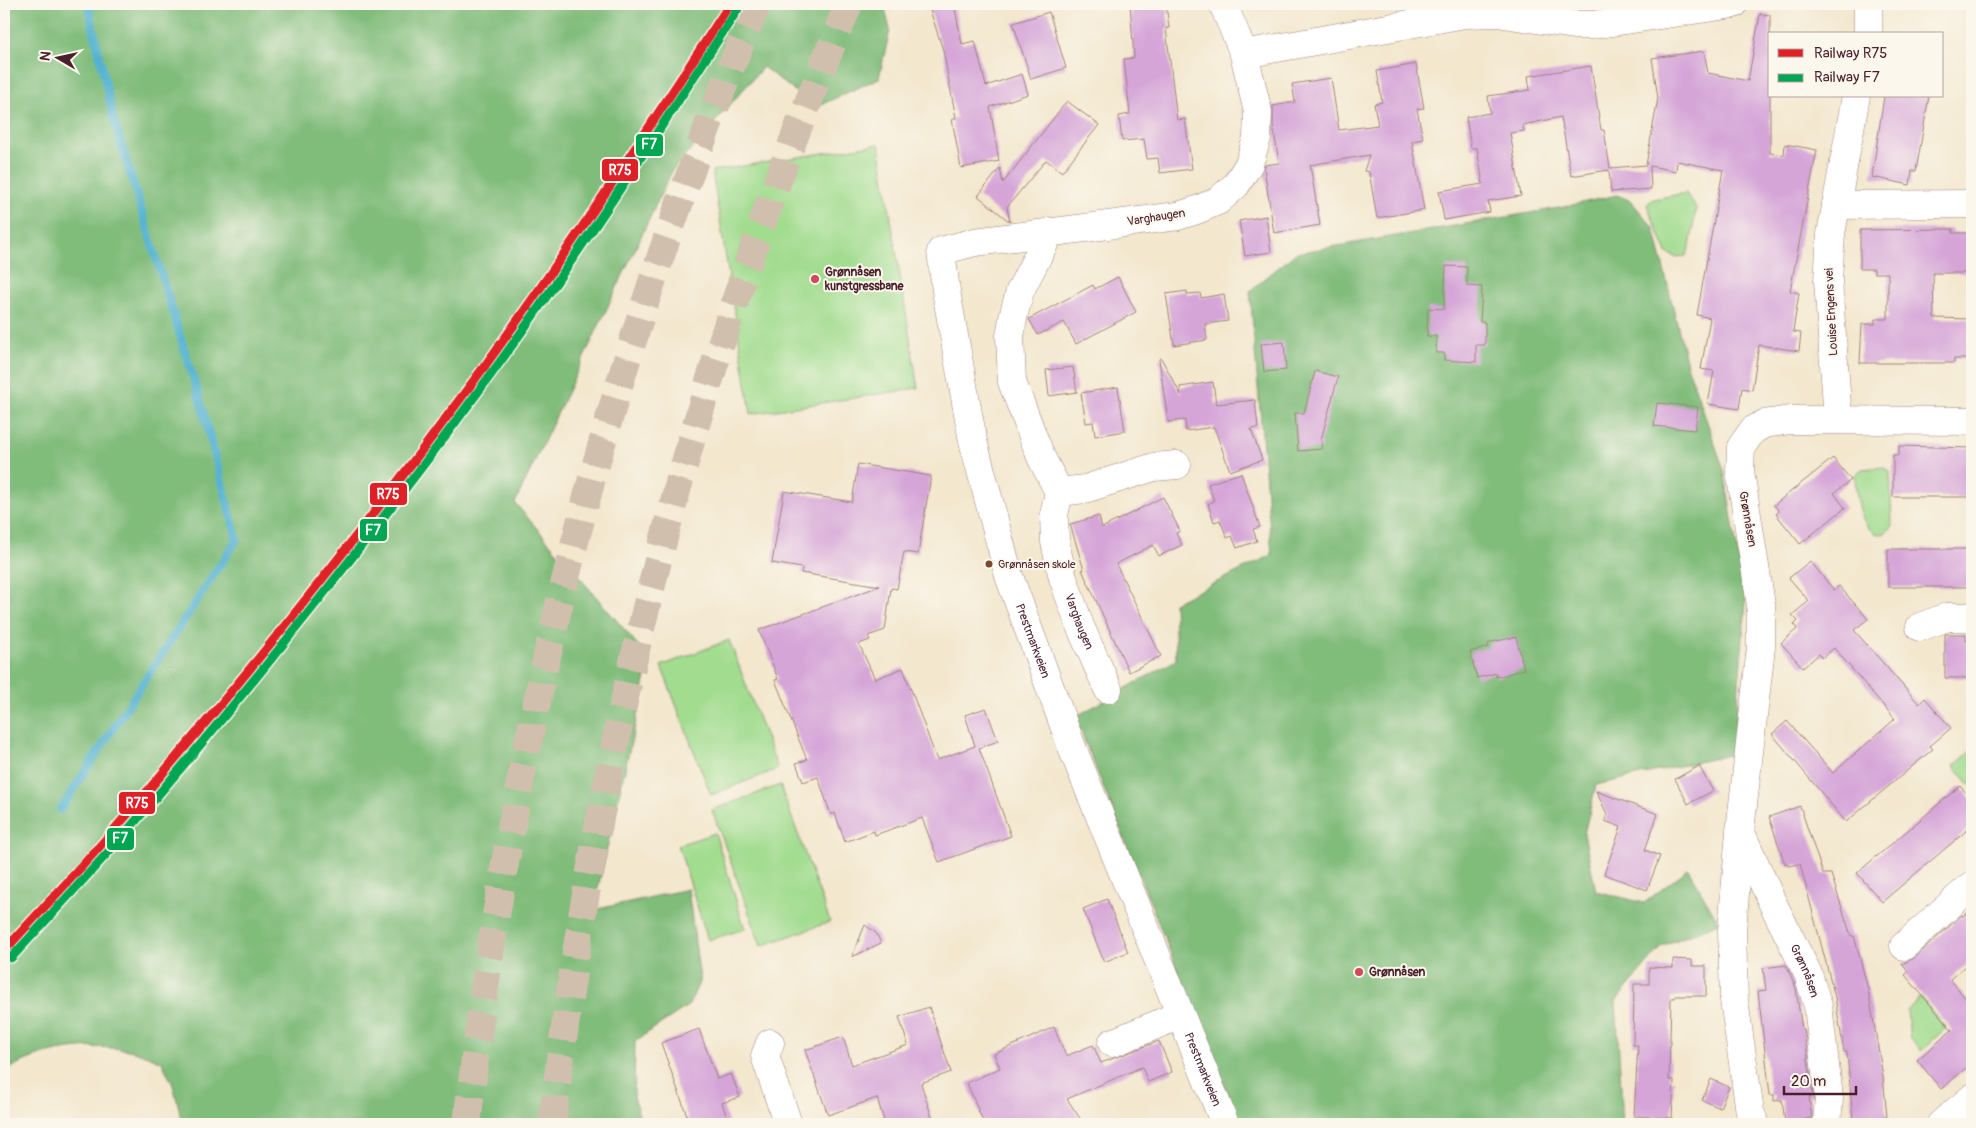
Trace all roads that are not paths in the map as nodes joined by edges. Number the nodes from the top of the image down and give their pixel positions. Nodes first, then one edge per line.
1 (1224, 4) edge
2 (1734, 4) edge
3 (1868, 4) edge
4 (1464, 9) edge
5 (1868, 32) edge
6 (1244, 54) junction
7 (1856, 98) edge
8 (1972, 204) edge
9 (1836, 205) junction
10 (1050, 232) junction
11 (941, 251) joint
12 (1838, 419) junction
13 (1972, 421) edge
14 (1177, 465) dead end
15 (1059, 492) junction
16 (1972, 617) edge
17 (1920, 627) dead end
18 (1108, 689) dead end
19 (1740, 831) junction
20 (1972, 885) edge
21 (1904, 946) dead end
22 (1180, 1015) junction
23 (770, 1043) dead end
24 (1112, 1043) dead end
25 (1972, 1098) edge
26 (788, 1124) edge
27 (1225, 1124) edge
28 (1755, 1124) edge
29 (1827, 1124) edge
30 (1941, 1124) edge

1 - 6 street, Varghaugen
2 - 4 street
3 - 5 street
4 - 6 street
6 - 10 street, Varghaugen
7 - 9 street, Louise Engens vei
8 - 9 street
9 - 12 street, Louise Engens vei
10 - 11 street, Varghaugen
10 - 15 street
11 - 22 street, Prestmarkveien
12 - 13 street, Grønnåsen
12 - 19 street, Grønnåsen
14 - 15 street
15 - 18 street, Varghaugen
16 - 17 street
19 - 28 street, Grønnåsen
19 - 29 street, Grønnåsen
20 - 21 street
22 - 24 street
22 - 27 street, Prestmarkveien
23 - 26 street
25 - 30 street

